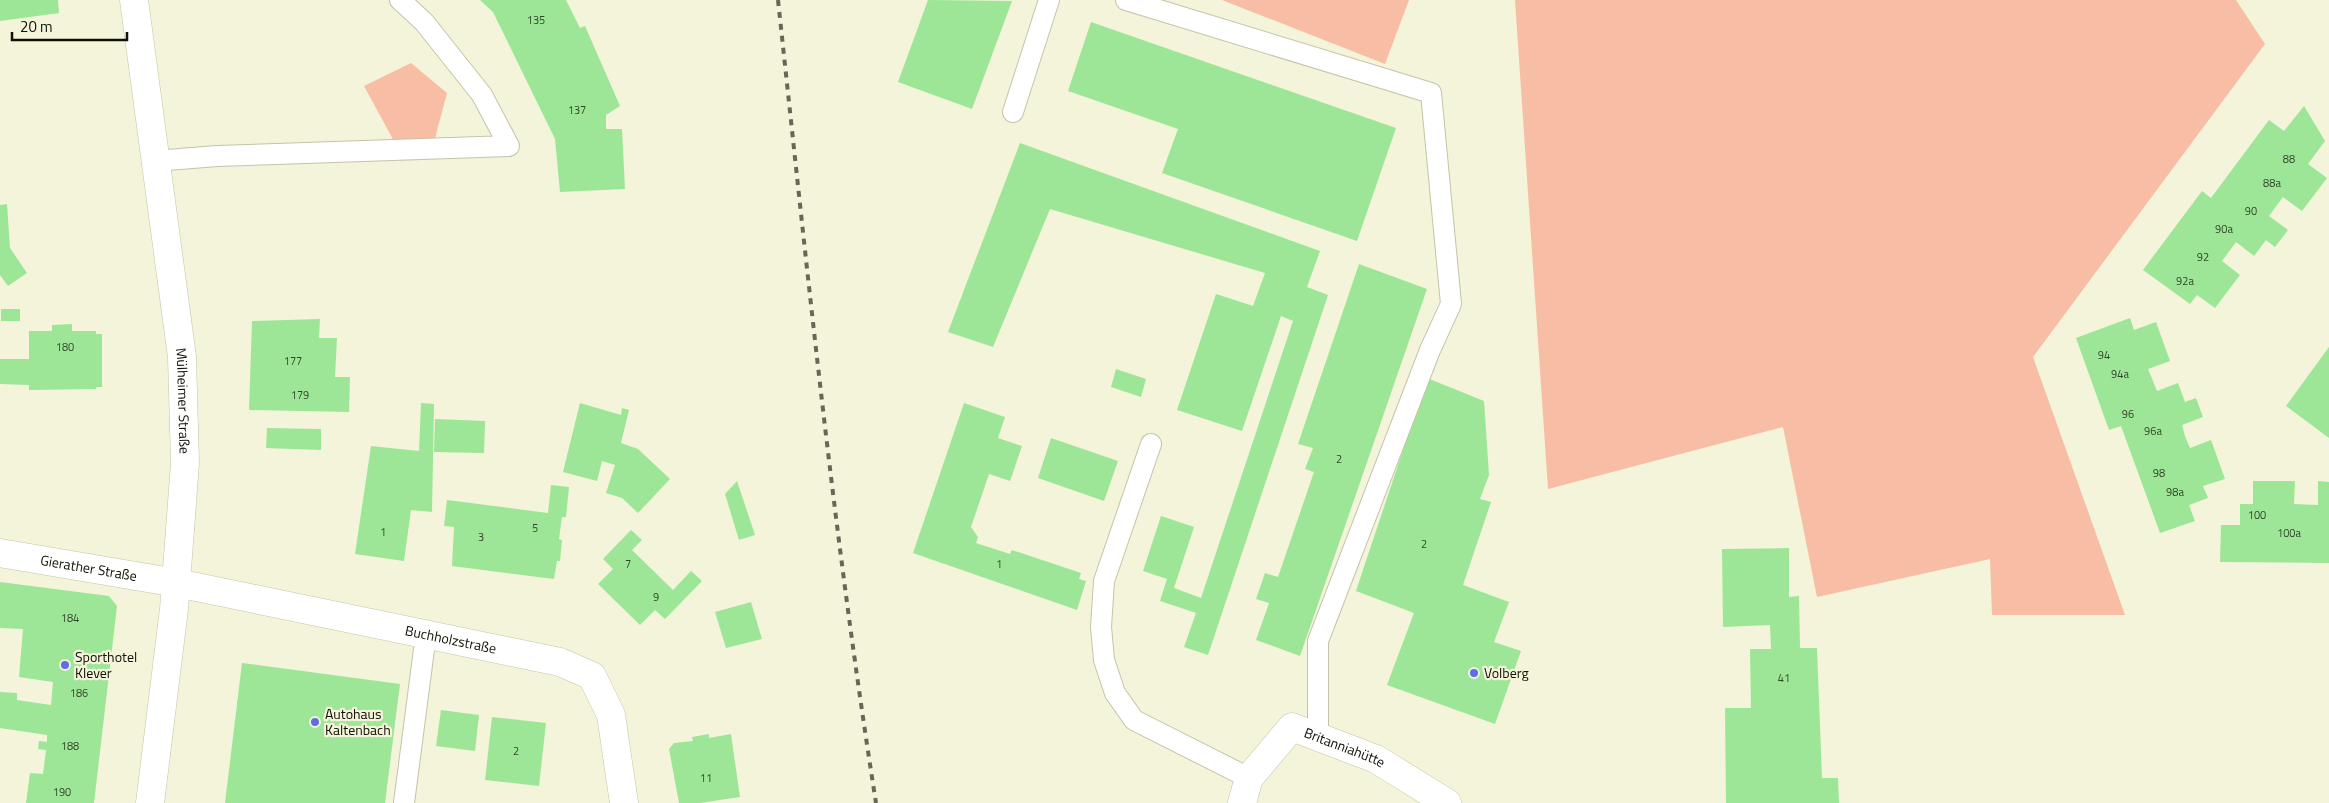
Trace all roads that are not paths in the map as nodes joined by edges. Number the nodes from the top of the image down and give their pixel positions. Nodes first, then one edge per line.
1 (134, 0) edge
2 (400, 0) edge
3 (1049, 0) edge
4 (1126, 0) edge
5 (1013, 112) dead end
6 (155, 161) junction
7 (1152, 444) dead end
8 (0, 554) edge
9 (177, 583) junction
10 (426, 634) junction
11 (1318, 737) junction
12 (1246, 790) edge
13 (150, 803) edge
14 (404, 803) edge
15 (624, 803) edge
16 (1447, 803) edge

1 - 6 street, Mülheimer Straße
2 - 6 lane
3 - 5 lane
4 - 11 lane
6 - 9 street, Mülheimer Straße
7 - 12 lane
8 - 9 street, Gierather Straße
9 - 10 street, Buchholzstraße
9 - 13 street, Mülheimer Straße
10 - 14 lane
10 - 15 street, Buchholzstraße
11 - 12 street, Britanniahütte
11 - 16 street, Britanniahütte

